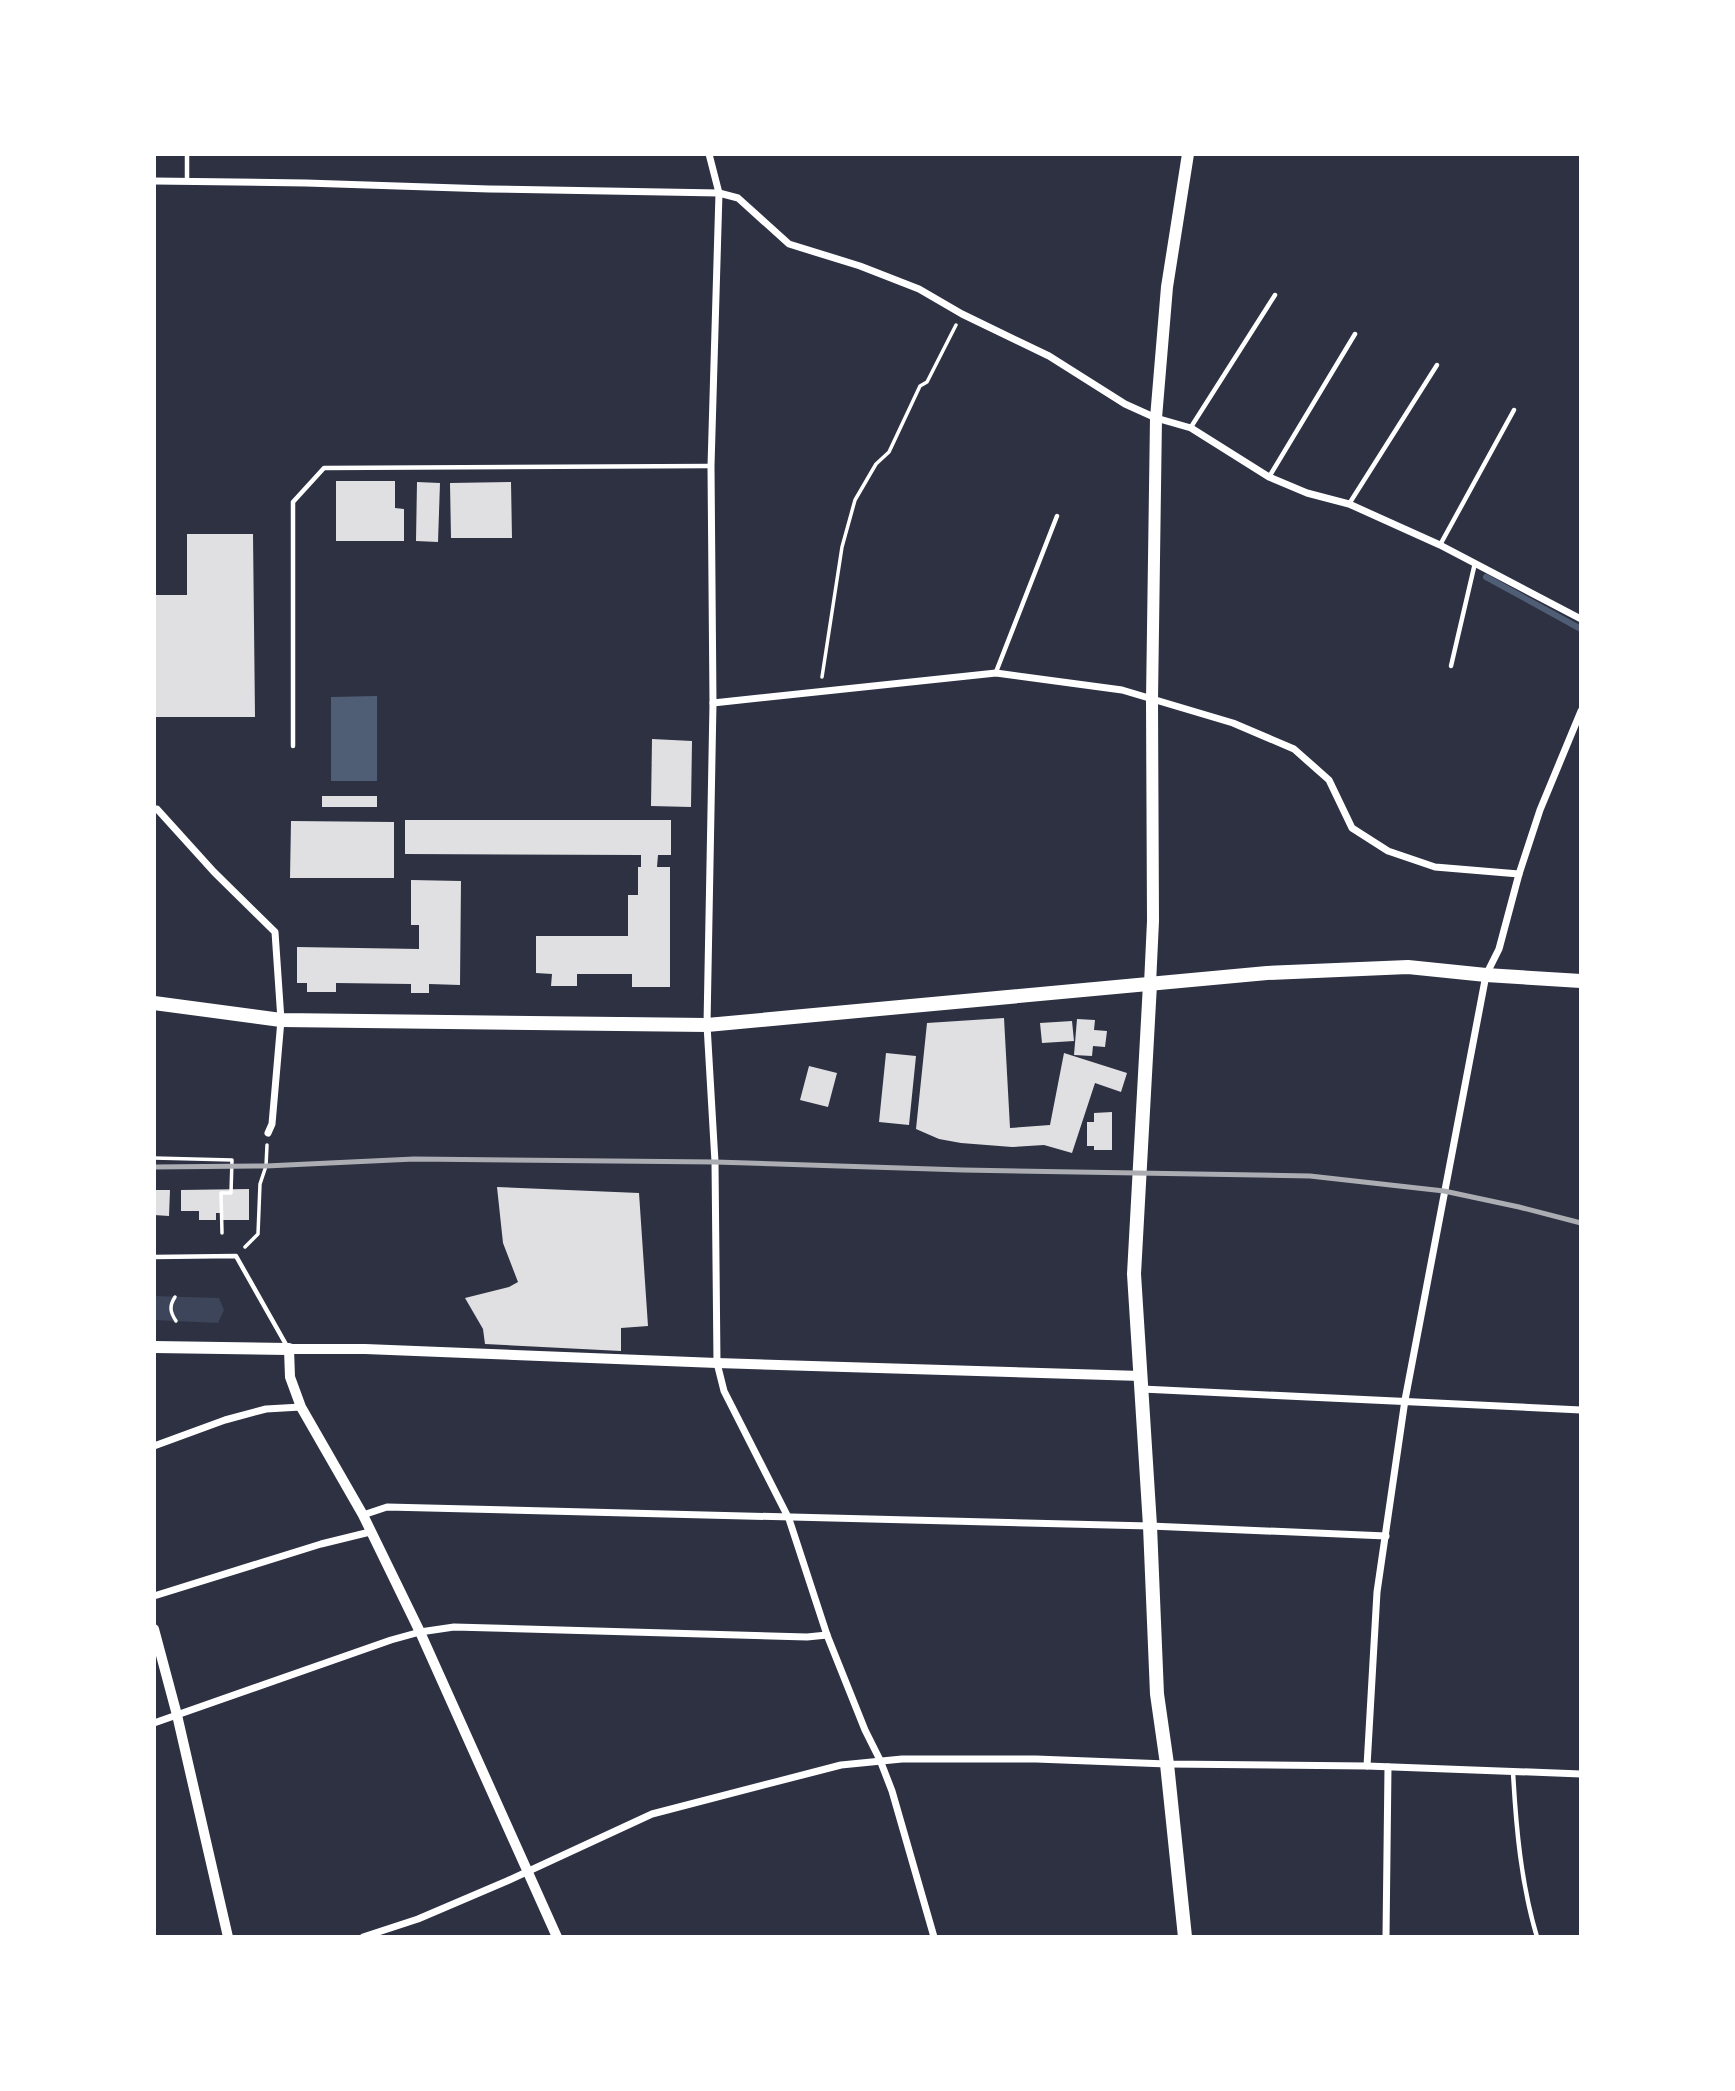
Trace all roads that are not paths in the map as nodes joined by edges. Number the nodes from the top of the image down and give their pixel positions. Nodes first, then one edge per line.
1 (187, 154) edge
2 (709, 154) edge
3 (1188, 154) edge
4 (154, 181) edge
5 (187, 182) junction
6 (719, 192) junction
7 (1275, 295) dead end
8 (1356, 334) dead end
9 (1437, 365) dead end
10 (1514, 411) dead end
11 (1156, 418) junction
12 (1191, 428) junction
13 (711, 466) junction
14 (1269, 477) junction
15 (1349, 504) junction
16 (1057, 516) dead end
17 (1440, 545) junction
18 (1475, 563) junction
19 (1581, 619) edge
20 (1451, 666) dead end
21 (996, 673) junction
22 (1152, 700) junction
23 (713, 703) junction
24 (1581, 710) edge
25 (293, 746) dead end
26 (154, 809) edge
27 (1519, 874) junction
28 (1486, 975) junction
29 (1581, 981) edge
30 (1150, 984) junction
31 (154, 1003) edge
32 (281, 1020) junction
33 (707, 1025) junction
34 (268, 1133) road end
35 (154, 1257) edge
36 (154, 1346) edge
37 (289, 1349) junction
38 (718, 1363) junction
39 (1141, 1382) junction
40 (1405, 1400) junction
41 (301, 1407) junction
42 (1581, 1410) edge
43 (154, 1446) edge
44 (363, 1515) junction
45 (789, 1519) junction
46 (1150, 1526) junction
47 (370, 1532) junction
48 (1386, 1536) junction
49 (154, 1596) edge
50 (154, 1629) edge
51 (420, 1632) junction
52 (827, 1635) junction
53 (177, 1715) junction
54 (154, 1723) edge
55 (880, 1760) junction
56 (1167, 1764) junction
57 (1367, 1766) junction
58 (1388, 1767) junction
59 (1512, 1770) junction
60 (1581, 1774) edge
61 (528, 1871) junction
62 (228, 1937) edge
63 (363, 1937) edge
64 (557, 1937) edge
65 (934, 1937) edge
66 (1185, 1937) edge
67 (1386, 1937) edge
68 (1537, 1937) edge

1 - 5 lane
2 - 6 street
3 - 11 main road
4 - 5 street
5 - 6 street
6 - 11 street
6 - 13 street
7 - 12 lane
8 - 14 lane
9 - 15 lane
10 - 17 lane
11 - 12 street
11 - 22 main road
12 - 14 street
13 - 23 street
13 - 25 lane
14 - 15 street
15 - 17 street
16 - 21 lane
17 - 18 street
18 - 19 street
18 - 20 lane
21 - 22 street
21 - 23 street
22 - 27 street
22 - 30 main road
23 - 33 street
24 - 27 street
26 - 32 street
27 - 28 street
28 - 29 main road
28 - 30 main road
28 - 40 street
30 - 33 main road
30 - 39 main road
31 - 32 main road
32 - 33 main road
32 - 34 street
33 - 38 street
35 - 37 lane
36 - 37 main road
37 - 38 street
37 - 41 street
38 - 39 street
38 - 45 street
39 - 40 street
39 - 46 main road
40 - 42 street
40 - 48 street
41 - 43 street
41 - 44 street
44 - 45 street
44 - 47 street
45 - 46 street
45 - 52 street
46 - 48 street
46 - 56 main road
47 - 49 street
47 - 51 street
48 - 57 street
50 - 53 street
51 - 52 street
51 - 53 street
51 - 61 street
52 - 55 street
53 - 54 street
53 - 62 street
55 - 56 street
55 - 61 street
55 - 65 street
56 - 57 street
56 - 66 main road
57 - 58 street
58 - 59 street
58 - 67 street
59 - 60 street
59 - 68 lane
61 - 63 street
61 - 64 street

